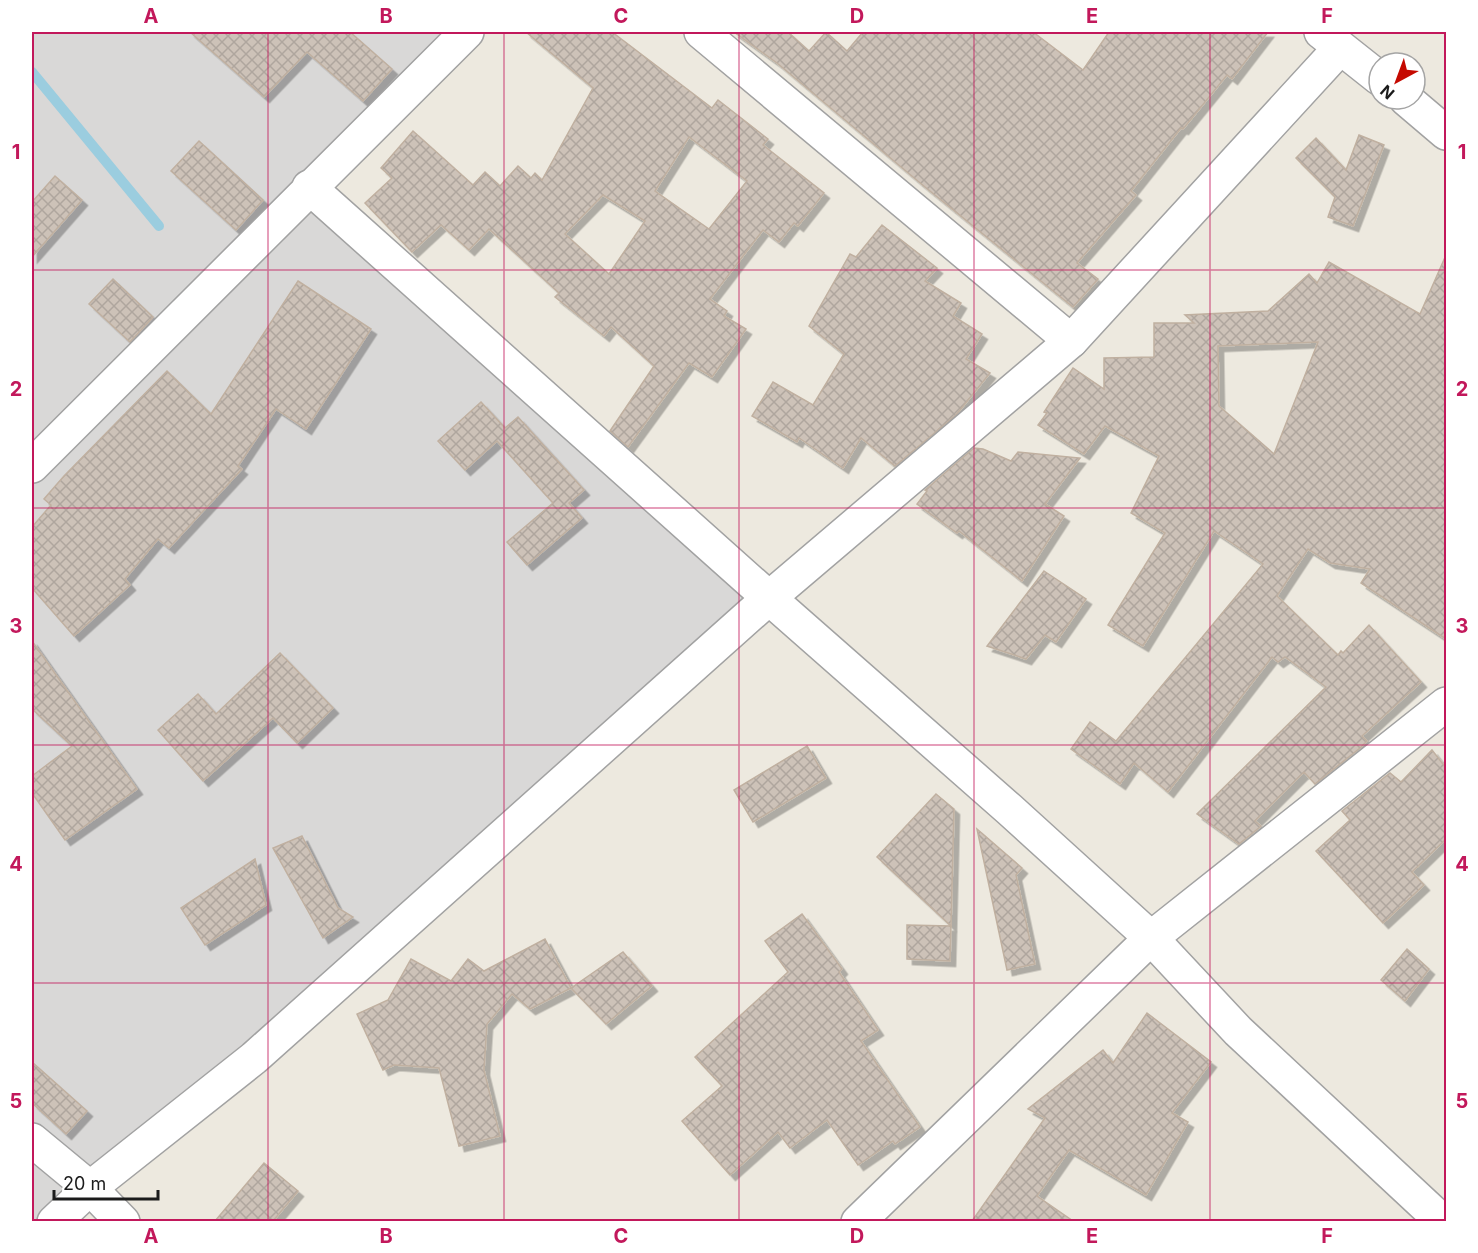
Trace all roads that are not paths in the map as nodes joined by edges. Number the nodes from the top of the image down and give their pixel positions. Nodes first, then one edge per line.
1 (467, 32) edge
2 (701, 32) edge
3 (1330, 40) edge
4 (1367, 69) edge
5 (1427, 108) edge
6 (1446, 133) edge
7 (309, 187) junction
8 (1071, 341) junction
9 (32, 466) edge
10 (768, 598) junction
11 (1446, 704) edge
12 (1151, 938) junction
13 (32, 1140) edge
14 (90, 1188) junction
15 (54, 1221) edge
16 (123, 1221) edge
17 (858, 1221) edge
18 (1443, 1221) edge

1 - 7 street
2 - 8 street
3 - 4 street
3 - 8 street
5 - 6 street
7 - 9 street
7 - 10 street
8 - 10 street
10 - 12 street
10 - 14 street
11 - 12 street
12 - 17 street
12 - 18 street
13 - 14 street
14 - 15 street
14 - 16 street

